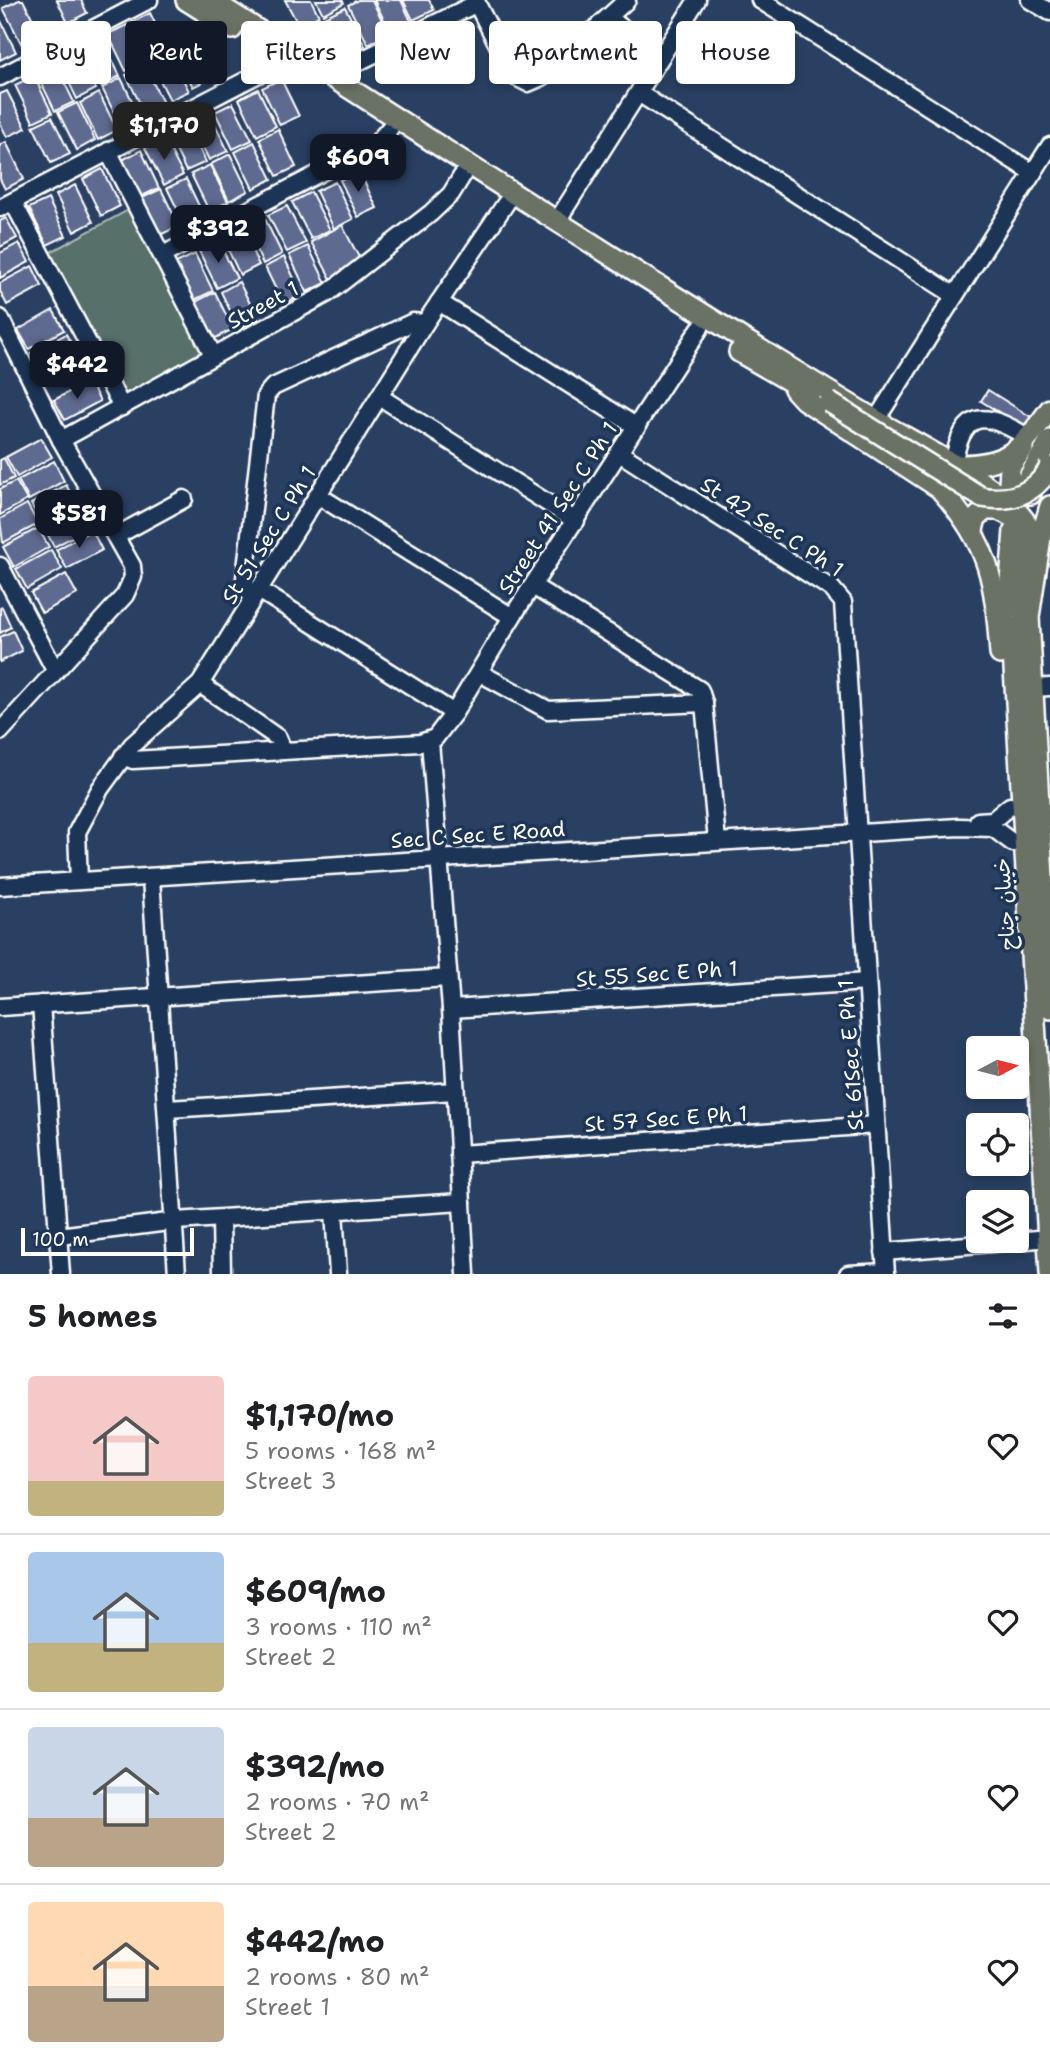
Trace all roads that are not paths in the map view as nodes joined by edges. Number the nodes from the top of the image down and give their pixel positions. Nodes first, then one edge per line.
1 (149, 0) edge
2 (186, 0) edge
3 (627, 0) edge
4 (697, 0) edge
5 (760, 0) edge
6 (1030, 0) edge
7 (476, 2) edge
8 (221, 3) edge
9 (1050, 12) edge
10 (608, 18) junction
11 (247, 21) edge
12 (612, 21) edge
13 (241, 35) edge
14 (662, 55) edge
15 (361, 60) edge
16 (0, 76) edge
17 (241, 83) edge
18 (319, 84) edge
19 (340, 84) edge
20 (646, 84) edge
21 (640, 94) junction
22 (390, 128) junction
23 (1050, 146) edge
24 (108, 151) junction
25 (1033, 173) junction
26 (463, 176) junction
27 (506, 203) junction
28 (7, 205) edge
29 (557, 221) junction
30 (163, 255) junction
31 (954, 295) junction
32 (439, 302) junction
33 (0, 318) edge
34 (425, 323) junction
35 (700, 328) junction
36 (7, 352) edge
37 (214, 355) junction
38 (786, 381) junction
39 (380, 397) junction
40 (122, 407) junction
41 (1050, 409) edge
42 (876, 421) junction
43 (637, 427) junction
44 (1029, 438) junction
45 (61, 440) junction
46 (1050, 440) edge
47 (621, 454) junction
48 (953, 465) junction
49 (1050, 467) edge
50 (1050, 477) edge
51 (1022, 489) dead end
52 (318, 496) junction
53 (184, 499) dead end
54 (1050, 506) edge
55 (576, 521) junction
56 (1019, 525) junction
57 (973, 530) junction
58 (117, 536) junction
59 (0, 566) edge
60 (533, 586) junction
61 (256, 594) junction
62 (512, 617) junction
63 (1029, 617) junction
64 (55, 670) junction
65 (480, 673) junction
66 (200, 684) junction
67 (1041, 687) edge
68 (704, 703) junction
69 (454, 713) junction
70 (0, 732) edge
71 (430, 741) junction
72 (283, 751) junction
73 (123, 756) junction
74 (1010, 806) junction
75 (959, 827) junction
76 (860, 834) junction
77 (717, 841) junction
78 (1013, 843) junction
79 (440, 859) junction
80 (151, 878) junction
81 (79, 881) junction
82 (0, 886) edge
83 (1032, 968) junction
84 (448, 978) junction
85 (867, 982) junction
86 (161, 996) junction
87 (41, 1004) junction
88 (0, 1007) edge
89 (451, 1009) junction
90 (1050, 1009) edge
91 (455, 1091) junction
92 (168, 1109) junction
93 (876, 1125) junction
94 (459, 1154) junction
95 (462, 1202) junction
96 (334, 1211) junction
97 (220, 1219) junction
98 (176, 1222) junction
99 (58, 1236) junction
100 (1048, 1238) junction
101 (1029, 1240) edge
102 (966, 1245) edge
103 (884, 1252) junction
104 (886, 1273) edge
105 (61, 1274) edge
106 (177, 1274) edge
107 (222, 1274) edge
108 (338, 1274) edge
109 (466, 1274) edge
110 (848, 1274) edge
111 (1049, 1274) edge

1 - 16 street
2 - 13 main road
3 - 10 street
4 - 14 street
5 - 25 street
6 - 9 street
7 - 10 street
7 - 15 street
8 - 11 main road
10 - 12 street
17 - 24 street
18 - 22 main road
19 - 29 main road
20 - 21 street
21 - 29 street
21 - 31 street
22 - 26 main road
22 - 30 street
23 - 25 street
24 - 28 street
24 - 30 street
25 - 31 street
26 - 27 main road
26 - 37 street, Street 1
27 - 32 street, St 51 Sec C Ph 1
27 - 35 main road
28 - 40 street
29 - 42 main road
30 - 37 street
31 - 42 street
32 - 34 street, St 51 Sec C Ph 1
32 - 43 street
33 - 36 street
34 - 39 street, St 51 Sec C Ph 1
34 - 61 street
35 - 38 main road
35 - 43 street, Street 41 Sec C Ph 1
36 - 45 street
37 - 40 street, Street 1
38 - 49 main road, bridge
38 - 57 main road
39 - 52 street, St 51 Sec C Ph 1
39 - 55 street
40 - 45 street, Street 1
41 - 44 main road
42 - 48 main road
43 - 47 street, Street 41 Sec C Ph 1
44 - 48 main road
44 - 48 street
44 - 50 main road
45 - 58 street
46 - 51 main road
47 - 55 street, Street 41 Sec C Ph 1
47 - 76 street, St 42 Sec C Ph 1
48 - 56 main road
52 - 61 street, St 51 Sec C Ph 1
52 - 62 street
53 - 58 street
54 - 63 main road, خیبان جناح
55 - 60 street, Street 41 Sec C Ph 1
56 - 57 main road
56 - 63 main road
56 - 83 main road, خیبان جناح
57 - 74 main road
58 - 64 street
59 - 64 street
60 - 62 street, Street 41 Sec C Ph 1
60 - 68 street
61 - 66 street, St 51 Sec C Ph 1
61 - 69 street
62 - 65 street, Street 41 Sec C Ph 1
63 - 67 main road, خیبان جناح
64 - 70 street
65 - 68 street
65 - 69 street, Street 41 Sec C Ph 1
66 - 72 street
66 - 73 street, St 51 Sec C Ph 1
67 - 90 main road, خیبان جناح
68 - 77 street
69 - 71 street, Street 41 Sec C Ph 1
71 - 72 street
71 - 79 street
72 - 73 street
73 - 81 street, St 51 Sec C Ph 1
74 - 75 street, Sec C Sec E Road
74 - 78 main road
75 - 76 street, Sec C Sec E Road
75 - 78 street, Sec C Sec E Road
76 - 77 street, Sec C Sec E Road
76 - 85 street, St 61Sec E Ph 1
77 - 79 street, Sec C Sec E Road
78 - 83 main road
79 - 80 street, Sec C Sec E Road
79 - 84 street
80 - 81 street, Sec C Sec E Road
80 - 86 street
81 - 82 street, Sec C Sec E Road
83 - 100 main road, خیبان جناح
84 - 86 street
84 - 89 street
85 - 89 street, St 55 Sec E Ph 1
85 - 93 street, St 61Sec E Ph 1
86 - 87 street
86 - 92 street
87 - 88 street
87 - 99 street
89 - 91 street
91 - 92 street
91 - 94 street
92 - 98 street
93 - 94 street, St 57 Sec E Ph 1
93 - 103 street, St 61Sec E Ph 1
94 - 95 street
95 - 96 street
95 - 109 street
96 - 97 street
96 - 108 street
97 - 98 street
97 - 107 street
98 - 99 street
98 - 106 street
99 - 105 street
100 - 101 street
100 - 111 main road, خیبان جناح
102 - 103 street
103 - 104 street, St 61Sec E Ph 1
104 - 110 street

